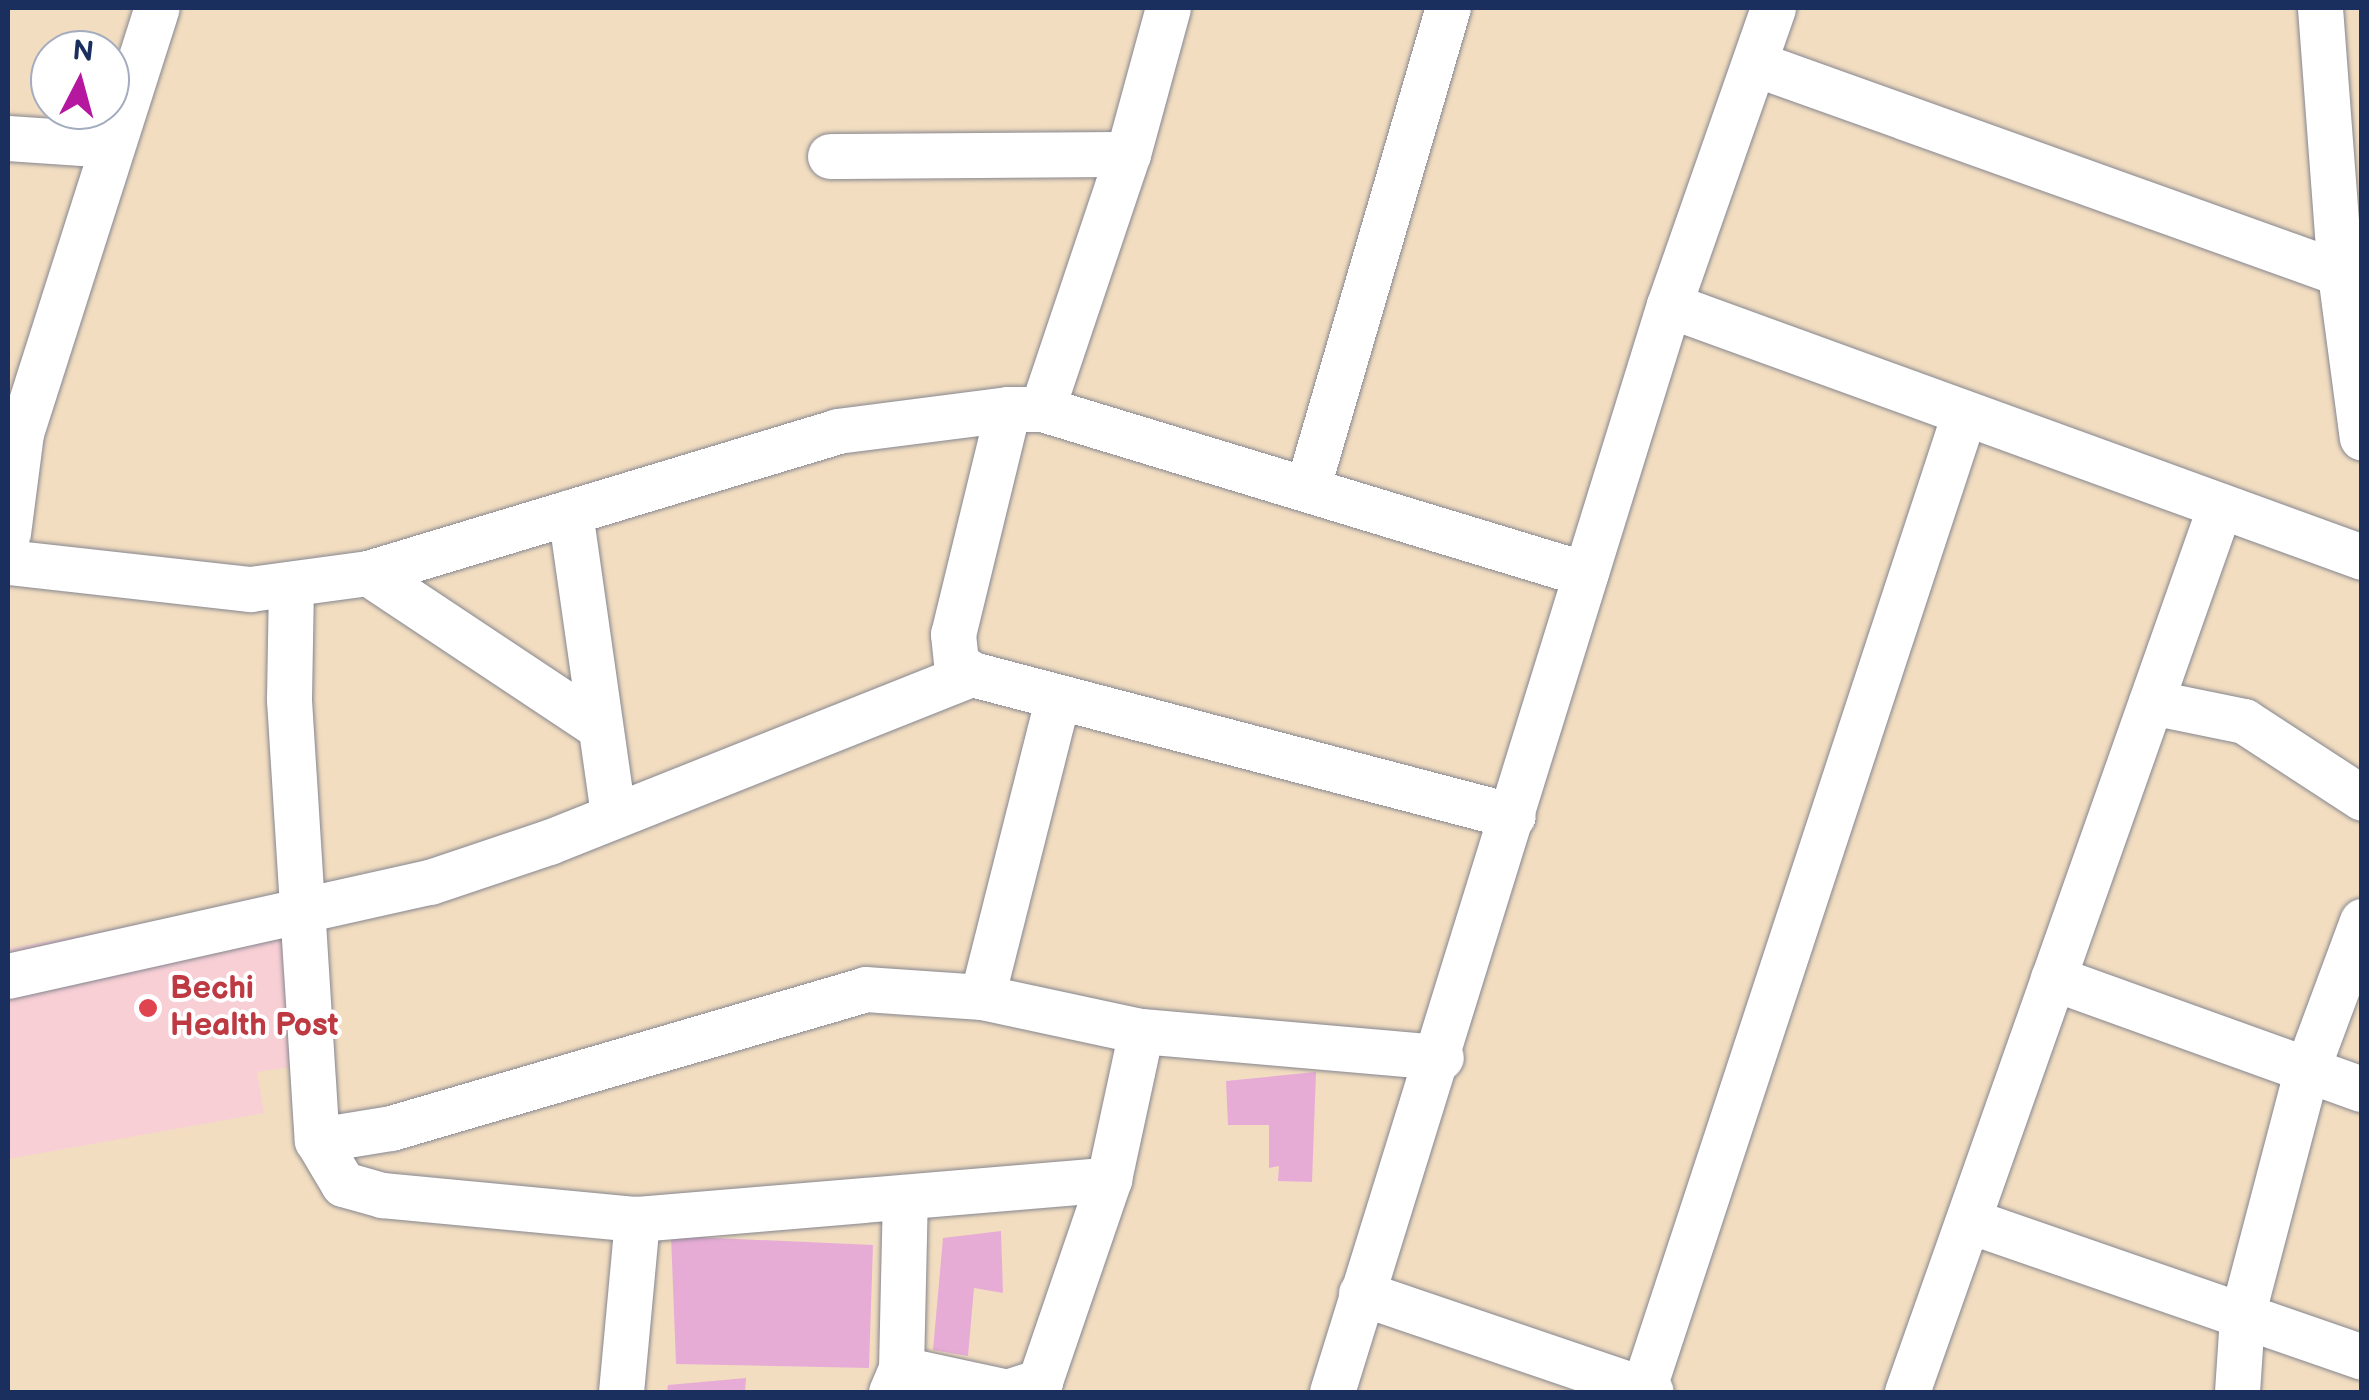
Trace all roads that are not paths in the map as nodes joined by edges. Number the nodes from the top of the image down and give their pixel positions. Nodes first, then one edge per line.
1 (157, 8) edge
2 (1168, 8) edge
3 (1448, 8) edge
4 (1773, 8) edge
5 (2320, 8) edge
6 (1756, 64) junction
7 (8, 138) edge
8 (111, 145) junction
9 (1128, 154) junction
10 (830, 156) dead end
11 (2351, 277) edge
12 (1669, 305) junction
13 (1025, 409) junction
14 (1964, 414) junction
15 (14, 429) edge
16 (2362, 438) edge
17 (1308, 486) junction
18 (2220, 506) junction
19 (570, 512) junction
20 (8, 533) edge
21 (2362, 557) edge
22 (8, 562) edge
23 (368, 573) junction
24 (1586, 574) junction
25 (291, 584) junction
26 (972, 674) junction
27 (1058, 697) junction
28 (2151, 702) junction
29 (597, 724) junction
30 (2362, 798) edge
31 (613, 814) junction
32 (1513, 816) junction
33 (301, 911) junction
34 (2362, 922) edge
35 (8, 976) edge
36 (2053, 978) junction
37 (982, 997) junction
38 (1141, 1031) junction
39 (1441, 1057) junction
40 (2306, 1069) junction
41 (2362, 1089) edge
42 (317, 1140) junction
43 (1109, 1180) junction
44 (906, 1196) junction
45 (637, 1220) junction
46 (1970, 1220) junction
47 (1360, 1293) junction
48 (2242, 1316) junction
49 (2362, 1357) edge
50 (896, 1380) edge
51 (1647, 1391) edge
52 (621, 1392) edge
53 (1332, 1392) edge
54 (1908, 1392) edge
55 (2236, 1392) edge

1 - 8 street
2 - 9 street
3 - 17 street
4 - 6 street
5 - 11 street
6 - 11 street
6 - 12 street
7 - 8 street
8 - 15 street
9 - 10 street
9 - 13 street
11 - 16 street
12 - 14 street
12 - 24 street
13 - 17 street
13 - 19 street
13 - 26 street
14 - 18 street
14 - 51 street
15 - 20 street
17 - 24 street
18 - 21 street
18 - 28 street
19 - 23 street
19 - 29 street
22 - 25 street
23 - 25 street
23 - 29 street
24 - 32 street
25 - 33 street
26 - 27 street
26 - 31 street
27 - 32 street
27 - 37 street
28 - 30 street
28 - 36 street
29 - 31 street
31 - 33 street
32 - 39 street
33 - 35 street
33 - 42 street
34 - 40 street
36 - 40 street
36 - 46 street
37 - 38 street
37 - 42 street
38 - 39 street
38 - 43 street
39 - 47 street
40 - 41 street
40 - 48 street
42 - 45 street
43 - 44 street
43 - 50 street
44 - 45 street
44 - 50 street
45 - 52 street
46 - 48 street
46 - 54 street
47 - 51 street
47 - 53 street
48 - 49 street
48 - 55 street

